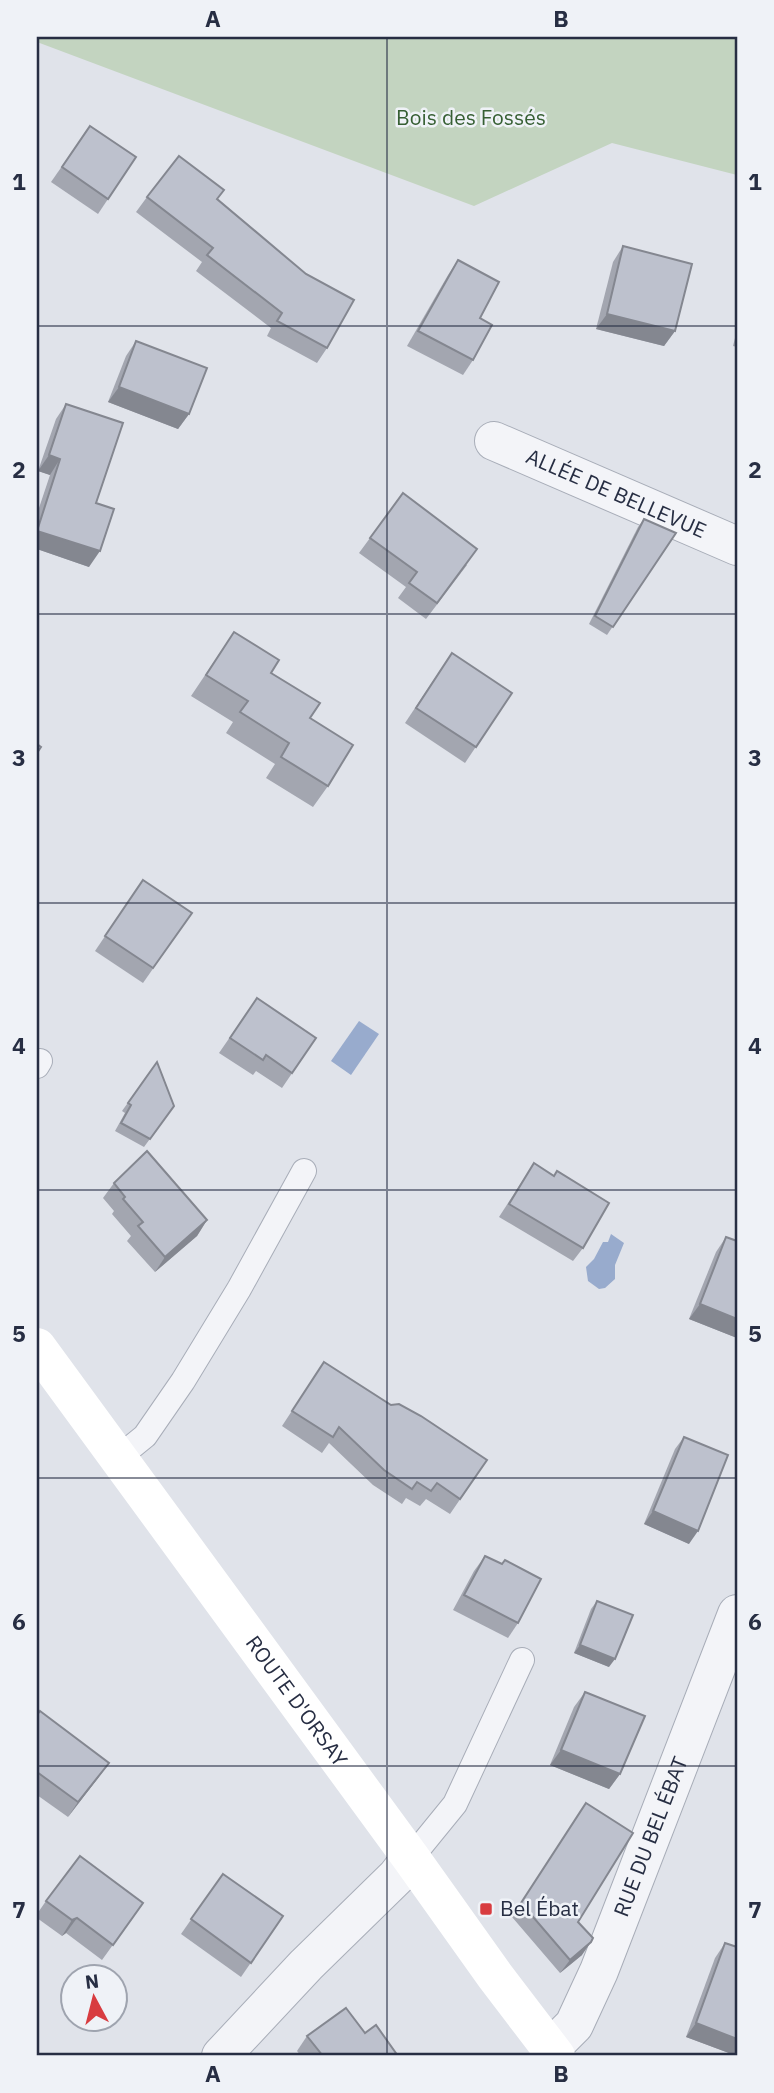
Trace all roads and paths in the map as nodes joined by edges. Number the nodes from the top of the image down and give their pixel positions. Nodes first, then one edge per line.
1 (494, 441) dead end
2 (737, 546) edge
3 (304, 1171) dead end
4 (37, 1347) edge
5 (118, 1458) junction
6 (737, 1614) edge
7 (522, 1660) dead end
8 (411, 1858) junction
9 (554, 2052) edge
10 (222, 2056) edge

1 - 2 street, ALLÉE DE BELLEVUE
3 - 5 lane
4 - 5 main road, ROUTE D'ORSAY
5 - 8 main road, ROUTE D'ORSAY
6 - 9 street, RUE DU BEL ÉBAT
7 - 8 lane
8 - 9 main road, ROUTE D'ORSAY
8 - 10 street

